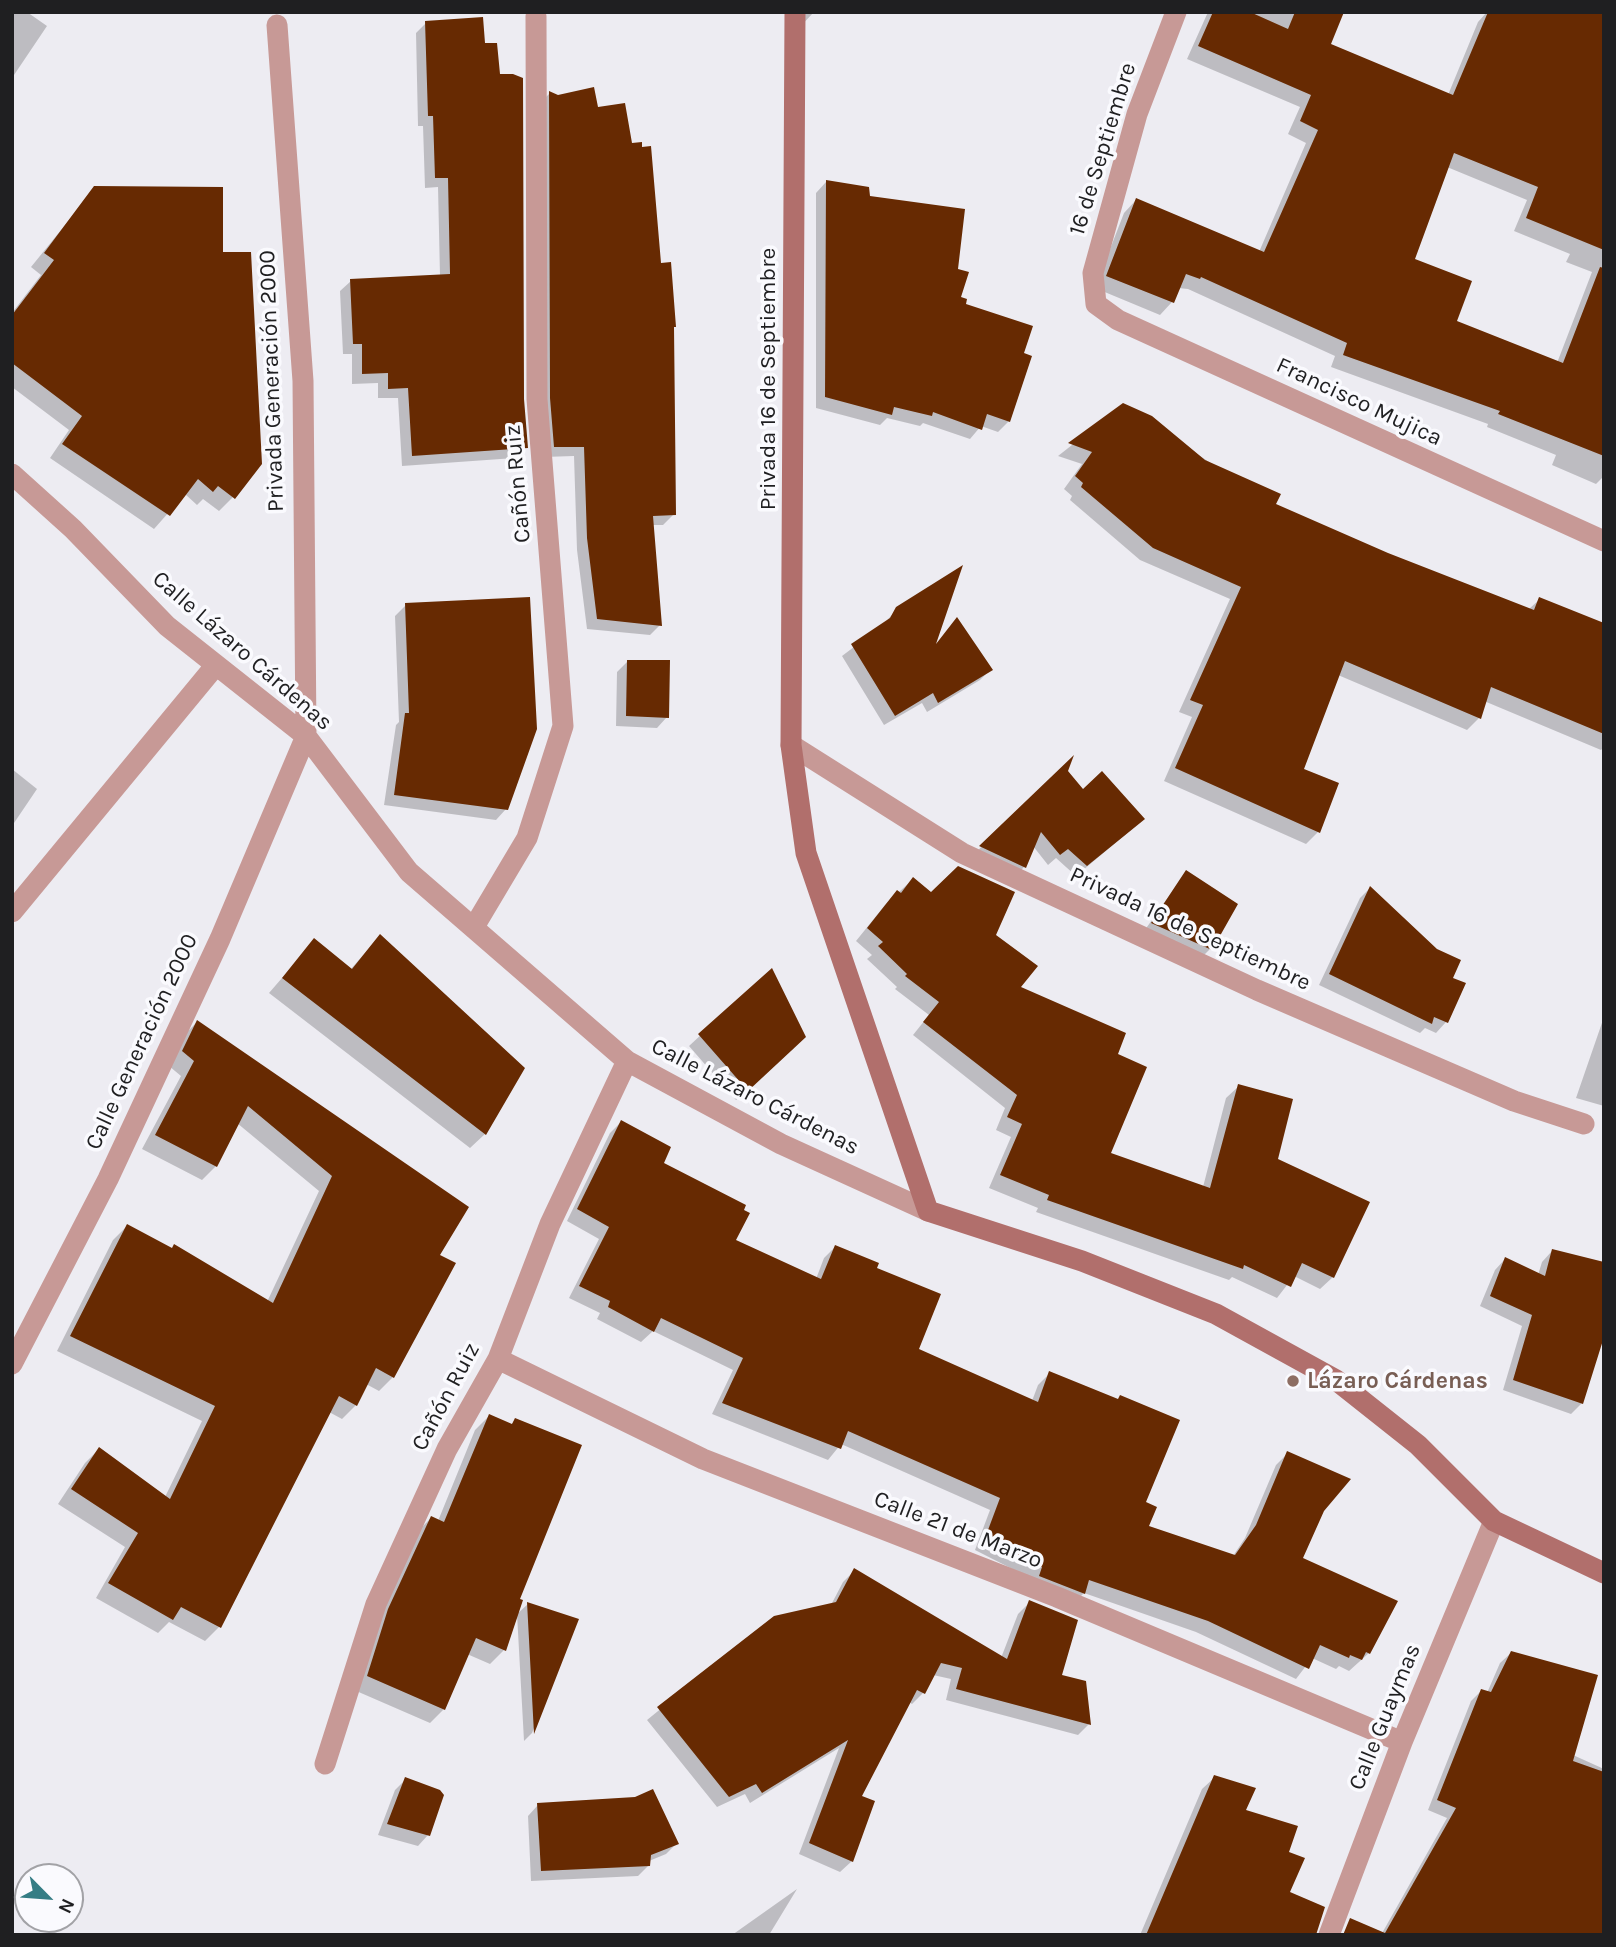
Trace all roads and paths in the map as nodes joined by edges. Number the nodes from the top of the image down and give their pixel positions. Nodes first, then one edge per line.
1 (795, 12) edge
2 (1176, 12) edge
3 (536, 16) dead end
4 (277, 25) dead end
5 (1096, 304) joint
6 (12, 474) edge
7 (1604, 541) edge
8 (216, 665) junction
9 (306, 736) junction
10 (791, 745) junction
11 (12, 912) edge
12 (474, 928) junction
13 (627, 1061) junction
14 (1584, 1124) dead end
15 (928, 1211) junction
16 (498, 1359) junction
17 (12, 1364) edge
18 (1494, 1521) junction
19 (1604, 1573) edge
20 (1402, 1742) junction
21 (325, 1763) dead end
22 (1329, 1935) edge

1 - 10 street, Privada 16 de Septiembre
2 - 5 street, 16 de Septiembre
3 - 12 street, Cañón Ruiz
4 - 9 street, Privada Generación 2000
5 - 7 street, Francisco Mujica
6 - 8 street, Calle Lázaro Cárdenas
8 - 9 street, Calle Lázaro Cárdenas
8 - 11 street
9 - 12 street, Calle Lázaro Cárdenas
9 - 17 street, Calle Generación 2000
10 - 14 street, Privada 16 de Septiembre
10 - 15 street, Privada 16 de Septiembre
12 - 13 street, Calle Lázaro Cárdenas
13 - 15 street, Calle Lázaro Cárdenas
13 - 16 street, Cañón Ruiz
15 - 18 street, Calle Lázaro Cárdenas
16 - 20 street, Calle 21 de Marzo
16 - 21 street, Cañón Ruiz
18 - 19 street, Calle Lázaro Cárdenas
18 - 20 street, Calle Guaymas
20 - 22 street, Calle Guaymas

